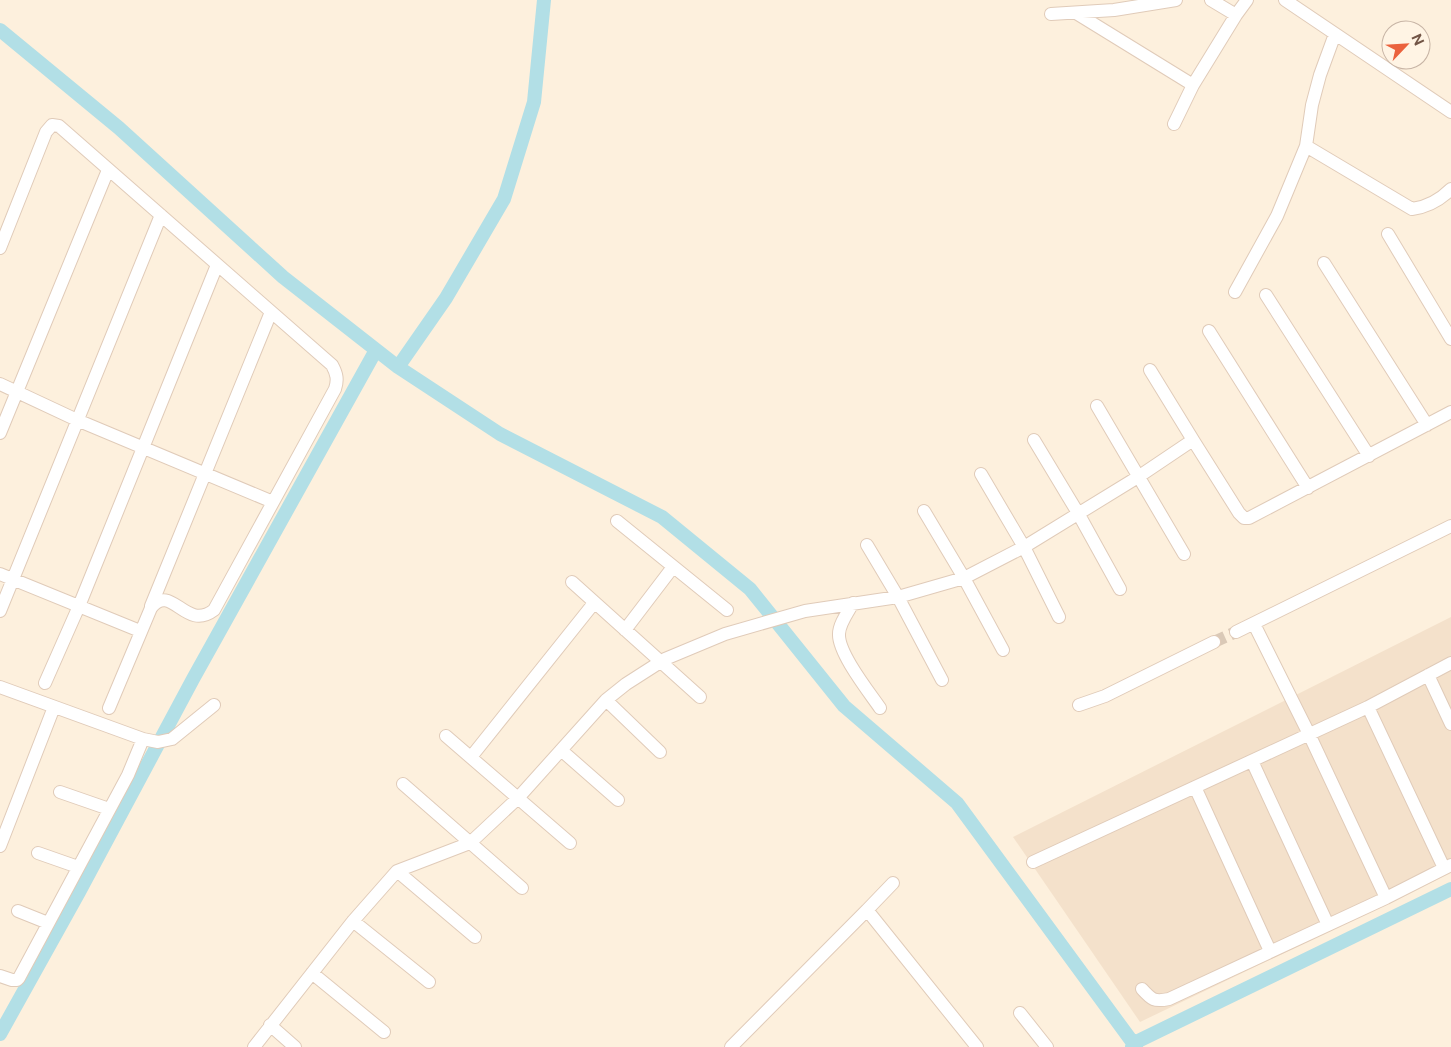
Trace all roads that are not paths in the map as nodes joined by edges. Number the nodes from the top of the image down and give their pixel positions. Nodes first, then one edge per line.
1 (1176, 0) edge
2 (1211, 0) edge
3 (1247, 0) edge
4 (1286, 0) edge
5 (1076, 13) junction
6 (1051, 14) dead end
7 (1236, 15) junction
8 (1335, 34) junction
9 (1193, 85) junction
10 (1451, 112) edge
11 (1174, 124) dead end
12 (1306, 146) junction
13 (108, 170) junction
14 (1451, 189) edge
15 (161, 215) junction
16 (1388, 234) dead end
17 (0, 248) edge
18 (1324, 263) dead end
19 (217, 265) junction
20 (1235, 292) dead end
21 (1266, 295) dead end
22 (271, 312) junction
23 (1209, 331) dead end
24 (1451, 339) edge
25 (1150, 370) dead end
26 (0, 384) edge
27 (16, 392) junction
28 (1097, 406) dead end
29 (1451, 412) edge
30 (77, 420) junction
31 (1427, 425) junction
32 (0, 433) edge
33 (1034, 440) dead end
34 (1193, 440) junction
35 (143, 448) junction
36 (1369, 456) junction
37 (205, 474) junction
38 (981, 474) dead end
39 (1138, 477) junction
40 (1308, 488) junction
41 (273, 502) junction
42 (924, 511) dead end
43 (1078, 513) junction
44 (617, 522) dead end
45 (1451, 526) edge
46 (867, 544) dead end
47 (1024, 547) junction
48 (1184, 554) dead end
49 (673, 567) junction
50 (0, 574) edge
51 (964, 578) junction
52 (12, 579) junction
53 (572, 582) dead end
54 (1120, 589) dead end
55 (898, 597) junction
56 (594, 603) junction
57 (853, 603) junction
58 (79, 606) junction
59 (150, 608) junction
60 (727, 610) dead end
61 (0, 611) edge
62 (1059, 617) dead end
63 (1254, 624) junction
64 (625, 630) junction
65 (140, 631) junction
66 (1236, 632) tunnel mouth
67 (1214, 642) tunnel mouth
68 (1003, 650) dead end
69 (661, 662) junction
70 (1451, 662) edge
71 (1428, 675) junction
72 (942, 680) dead end
73 (45, 683) dead end
74 (0, 687) edge
75 (700, 697) dead end
76 (606, 700) junction
77 (1079, 705) dead end
78 (214, 706) dead end
79 (54, 707) junction
80 (1368, 707) junction
81 (108, 708) dead end
82 (880, 708) dead end
83 (1451, 724) edge
84 (1309, 734) junction
85 (446, 736) dead end
86 (143, 739) junction
87 (561, 750) junction
88 (660, 752) dead end
89 (471, 757) junction
90 (1252, 761) junction
91 (404, 784) dead end
92 (1195, 787) junction
93 (60, 792) dead end
94 (518, 798) junction
95 (618, 800) dead end
96 (109, 809) junction
97 (470, 842) junction
98 (570, 843) dead end
99 (0, 846) edge
100 (38, 853) dead end
101 (1033, 862) dead end
102 (78, 867) junction
103 (1448, 867) edge
104 (397, 871) junction
105 (893, 883) dead end
106 (522, 888) dead end
107 (1386, 898) junction
108 (867, 910) junction
109 (18, 911) dead end
110 (354, 921) junction
111 (48, 923) junction
112 (1328, 925) junction
113 (475, 937) dead end
114 (1270, 952) junction
115 (312, 973) junction
116 (0, 976) edge
117 (429, 982) dead end
118 (1142, 988) dead end
119 (1020, 1013) dead end
120 (270, 1025) junction
121 (384, 1032) dead end
122 (254, 1047) edge
123 (294, 1047) edge
124 (731, 1047) edge
125 (977, 1047) edge
126 (1047, 1047) edge

1 - 5 street
2 - 7 street
3 - 7 street
4 - 8 street
5 - 6 street
5 - 9 street
7 - 9 street
8 - 10 street
8 - 12 street
9 - 11 street
12 - 14 street
12 - 20 street
13 - 15 street
13 - 17 street
13 - 27 street
15 - 19 street
15 - 30 street
16 - 24 street
18 - 31 street
19 - 22 street
19 - 35 street
21 - 36 street
22 - 37 street
22 - 41 street
23 - 40 street
25 - 34 street
26 - 27 street
27 - 30 street
27 - 32 street
28 - 39 street
29 - 31 street
30 - 35 street
30 - 52 street
31 - 36 street
33 - 43 street
34 - 39 street
34 - 40 street
35 - 37 street
35 - 58 street
36 - 40 street
37 - 41 street
37 - 59 street
38 - 47 street
39 - 43 street
39 - 48 street
41 - 59 street
42 - 51 street
43 - 47 street
43 - 54 street
44 - 49 street
45 - 63 street
46 - 55 street
47 - 51 street
47 - 62 street
49 - 60 street
49 - 64 street
50 - 52 street
51 - 55 street
51 - 68 street
52 - 58 street
52 - 61 street
53 - 56 street
55 - 57 street
55 - 72 street
56 - 64 street
56 - 89 street
57 - 69 street
57 - 82 street
58 - 65 street
58 - 73 street
59 - 65 street
63 - 66 street
63 - 84 street
64 - 69 street
65 - 81 street
67 - 77 street
69 - 75 street
69 - 76 street
70 - 71 street
71 - 80 street
71 - 83 street
74 - 79 street
76 - 87 street
76 - 88 street
78 - 86 street
79 - 86 street
79 - 99 street
80 - 84 street
80 - 103 street
84 - 90 street
84 - 107 street
85 - 89 street
86 - 96 street
87 - 94 street
87 - 95 street
89 - 94 street
90 - 92 street
90 - 112 street
91 - 97 street
92 - 101 street
92 - 114 street
93 - 96 street
94 - 97 street
94 - 98 street
96 - 102 street
97 - 104 street
97 - 106 street
100 - 102 street
102 - 111 street
103 - 107 street
104 - 110 street
104 - 113 street
105 - 108 street
107 - 112 street
108 - 124 street
108 - 125 street
109 - 111 street
110 - 115 street
110 - 117 street
111 - 116 street
112 - 114 street
114 - 118 street
115 - 120 street
115 - 121 street
119 - 126 street
120 - 122 street
120 - 123 street

